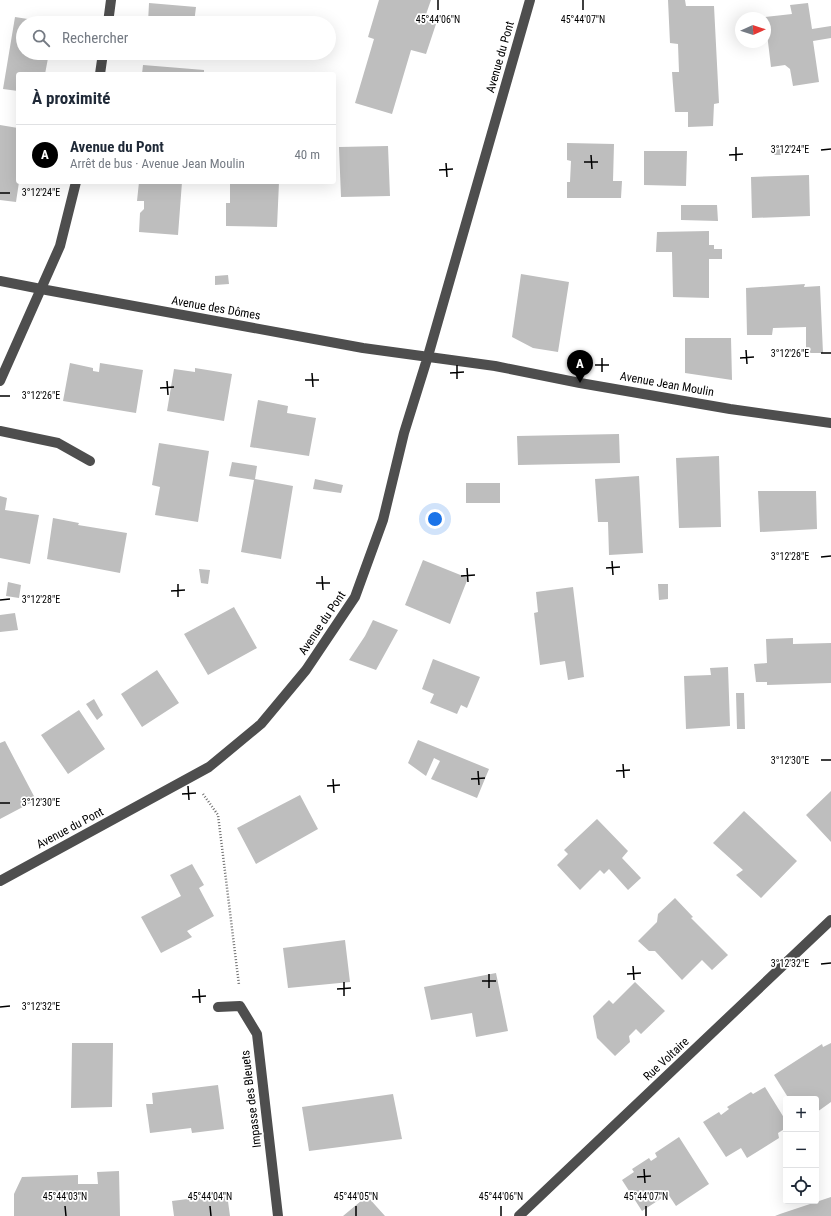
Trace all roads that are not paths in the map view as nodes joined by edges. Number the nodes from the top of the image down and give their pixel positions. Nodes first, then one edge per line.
1 (111, 0) edge
2 (530, 0) edge
3 (109, 16) edge
4 (102, 60) edge
5 (100, 72) edge
6 (76, 184) edge
7 (0, 281) edge
8 (41, 290) junction
9 (428, 356) junction
10 (0, 380) edge
11 (831, 422) edge
12 (0, 432) edge
13 (90, 461) dead end
14 (0, 881) edge
15 (831, 920) edge
16 (218, 1007) dead end
17 (278, 1216) edge
18 (519, 1216) edge

1 - 3 street
2 - 9 street, Avenue du Pont
4 - 5 street
6 - 8 street
7 - 8 street, Avenue des Dômes
8 - 9 street, Avenue des Dômes
8 - 10 street
9 - 11 street, Avenue Jean Moulin
9 - 14 street, Avenue du Pont
12 - 13 street
15 - 18 street, Rue Voltaire
16 - 17 street, Impasse des Bleuets

